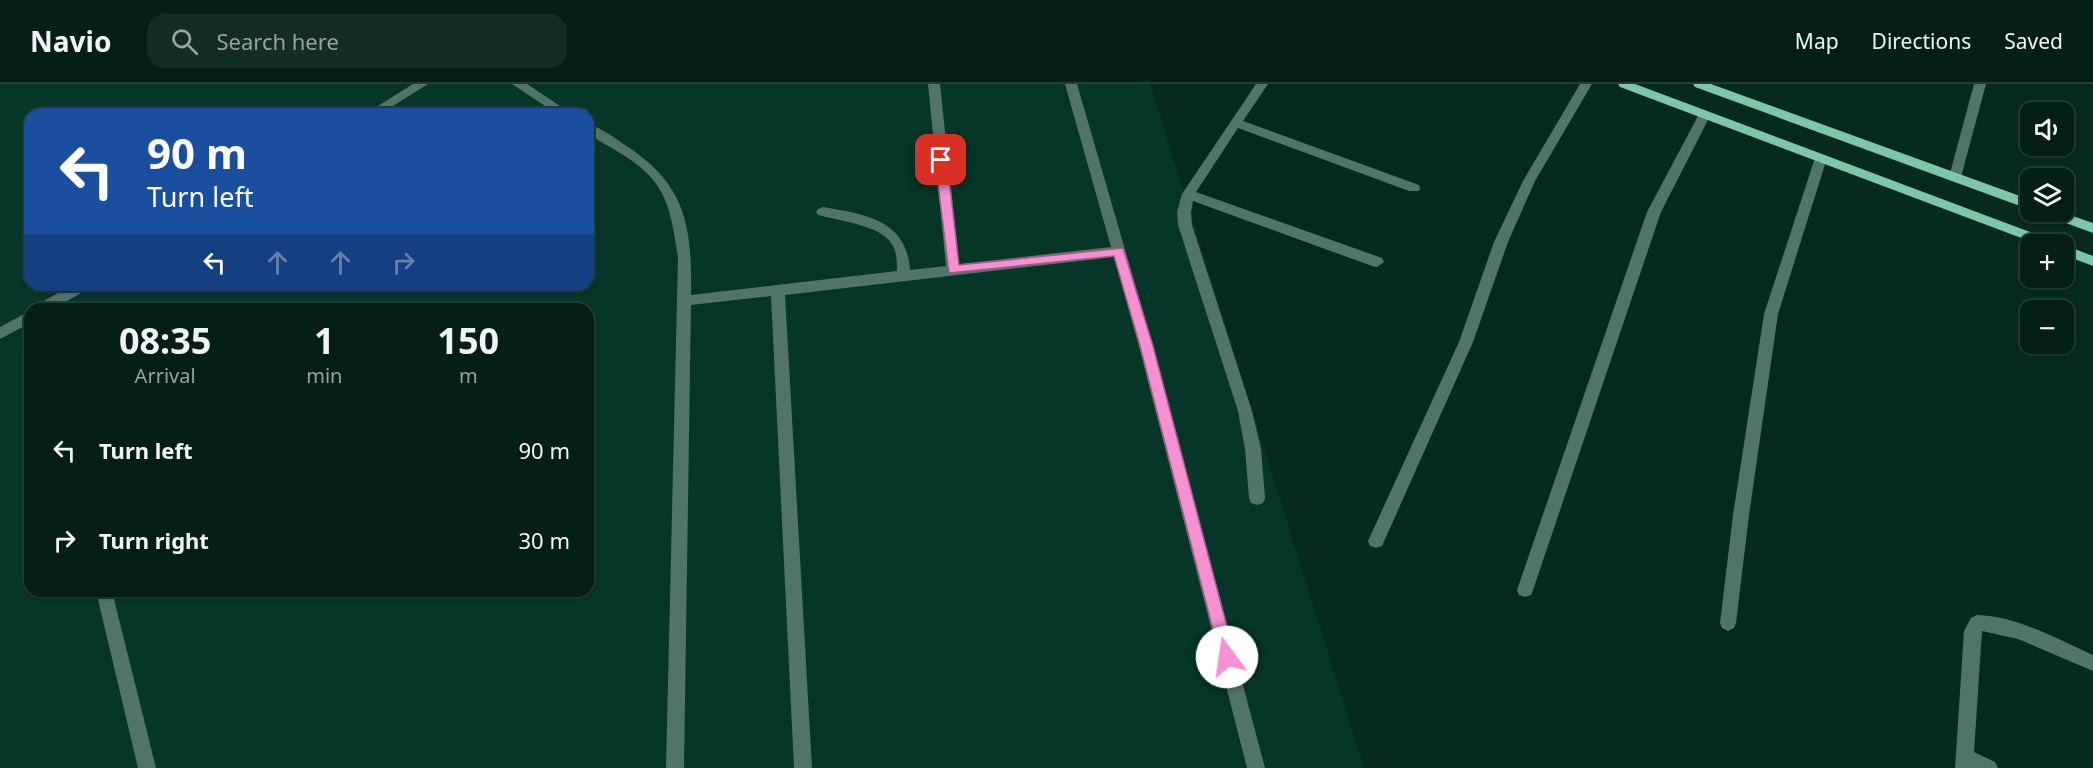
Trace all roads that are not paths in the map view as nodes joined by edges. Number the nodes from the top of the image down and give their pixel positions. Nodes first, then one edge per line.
1 (422, 84) edge
2 (518, 84) edge
3 (934, 84) edge
4 (1071, 84) edge
5 (1262, 84) edge
6 (1586, 84) edge
7 (1624, 84) edge
8 (1699, 84) edge
9 (1980, 84) edge
10 (381, 108) edge
11 (556, 108) edge
12 (1705, 114) junction
13 (1236, 123) junction
14 (594, 132) edge
15 (1821, 158) junction
16 (1955, 177) junction
17 (1414, 188) dead end
18 (1188, 194) junction
19 (2020, 201) edge
20 (823, 212) dead end
21 (2074, 221) edge
22 (2093, 228) edge
23 (2022, 234) edge
24 (1119, 251) junction
25 (2074, 254) edge
26 (2093, 261) edge
27 (1377, 262) dead end
28 (953, 270) junction
29 (904, 275) junction
30 (778, 290) junction
31 (73, 291) edge
32 (684, 302) junction
33 (52, 303) edge
34 (24, 320) edge
35 (0, 334) edge
36 (1257, 498) dead end
37 (1376, 541) dead end
38 (1525, 590) dead end
39 (105, 597) edge
40 (1728, 623) dead end
41 (2093, 663) edge
42 (1964, 763) edge
43 (147, 768) edge
44 (675, 768) edge
45 (803, 768) edge
46 (1256, 768) edge
47 (1989, 768) edge

1 - 10 street
2 - 11 street
3 - 28 street
4 - 24 street
5 - 13 street
6 - 37 street
7 - 12 main road
8 - 16 main road
9 - 16 street
12 - 15 main road
12 - 38 street
13 - 17 street
13 - 18 street
14 - 32 street
15 - 23 main road
15 - 40 street
16 - 19 main road
18 - 27 street
18 - 36 street
20 - 29 street
21 - 22 main road
24 - 28 street
24 - 46 street
25 - 26 main road
28 - 29 street
29 - 30 street
30 - 32 street
30 - 45 street
31 - 33 street
32 - 44 street
34 - 35 street
39 - 43 street
41 - 42 street
42 - 47 street

